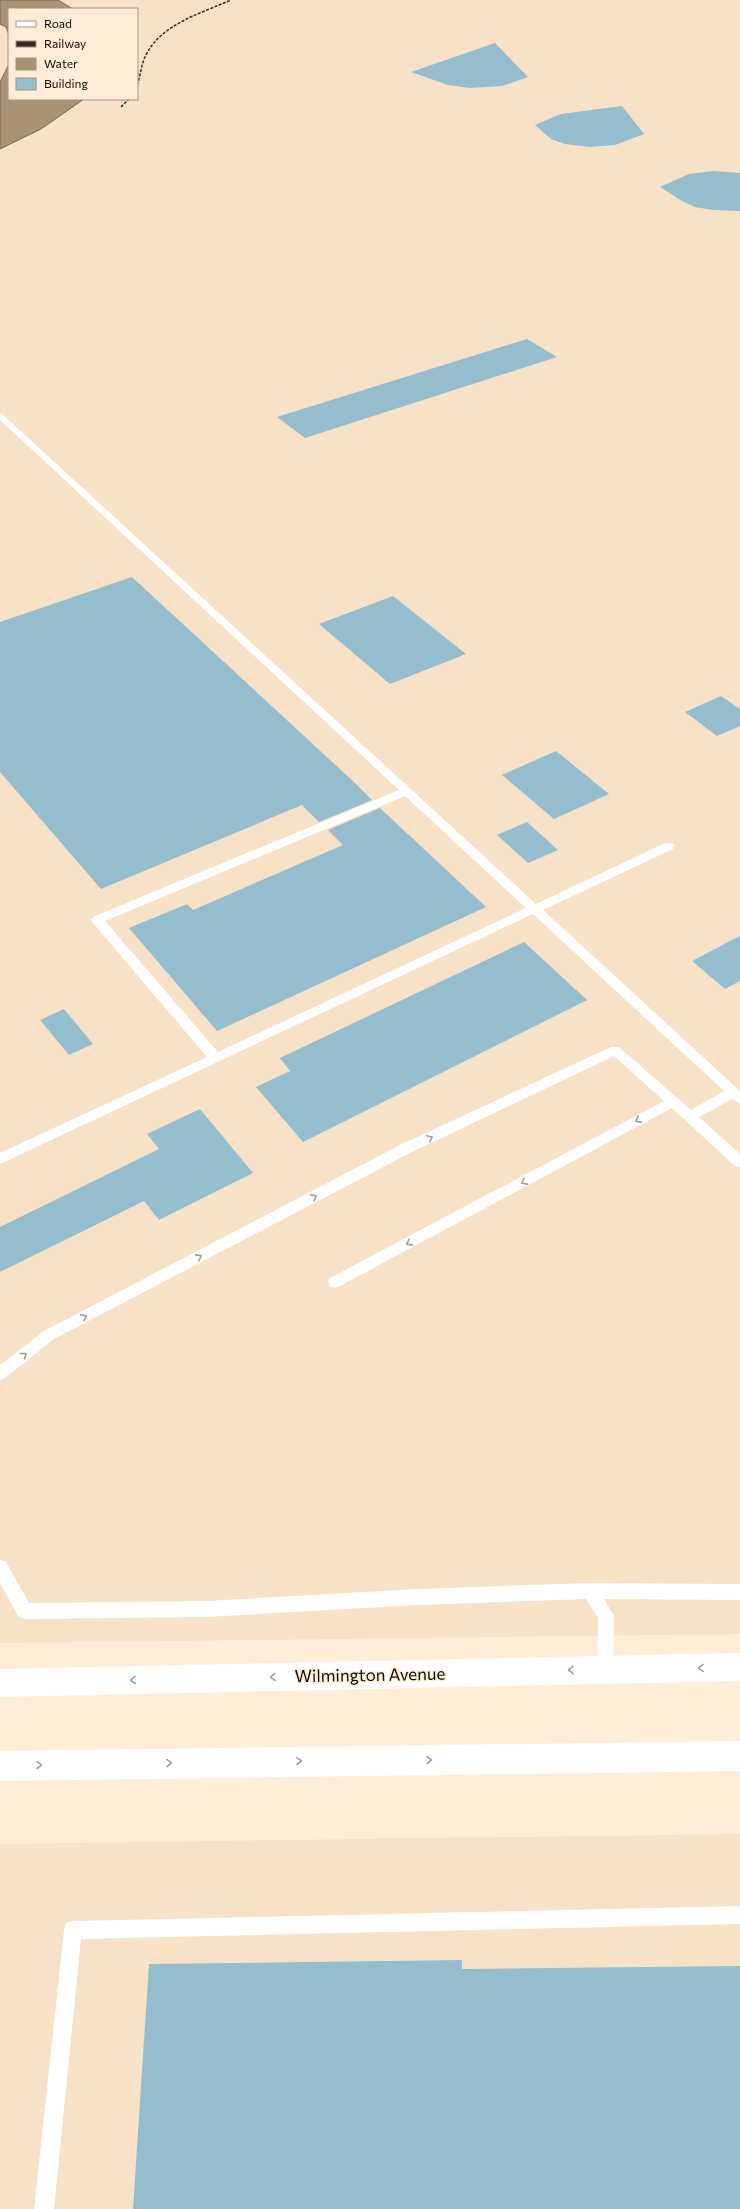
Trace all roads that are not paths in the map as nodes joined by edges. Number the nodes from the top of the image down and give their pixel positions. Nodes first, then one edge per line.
1 (0, 415) edge
2 (407, 791) junction
3 (669, 846) dead end
4 (534, 908) junction
5 (216, 1058) junction
6 (736, 1096) edge
7 (673, 1102) junction
8 (689, 1116) junction
9 (0, 1159) edge
10 (740, 1162) edge
11 (335, 1282) dead end
12 (0, 1374) edge
13 (0, 1567) edge
14 (590, 1591) junction
15 (740, 1592) edge
16 (740, 1667) edge
17 (605, 1670) junction
18 (0, 1683) edge
19 (740, 1756) edge
20 (0, 1766) edge
21 (740, 1915) edge
22 (44, 2209) edge

1 - 2 lane
2 - 4 lane
2 - 5 lane
3 - 4 lane
4 - 5 lane
4 - 6 lane
5 - 9 lane
6 - 8 lane
7 - 8 lane
7 -> 11 lane
12 -> 7 lane
8 - 10 lane
13 - 14 lane
14 - 15 lane
14 - 17 lane
16 -> 17 main road, Wilmington Avenue
17 -> 18 main road, Wilmington Avenue
20 -> 19 main road
21 - 22 lane

